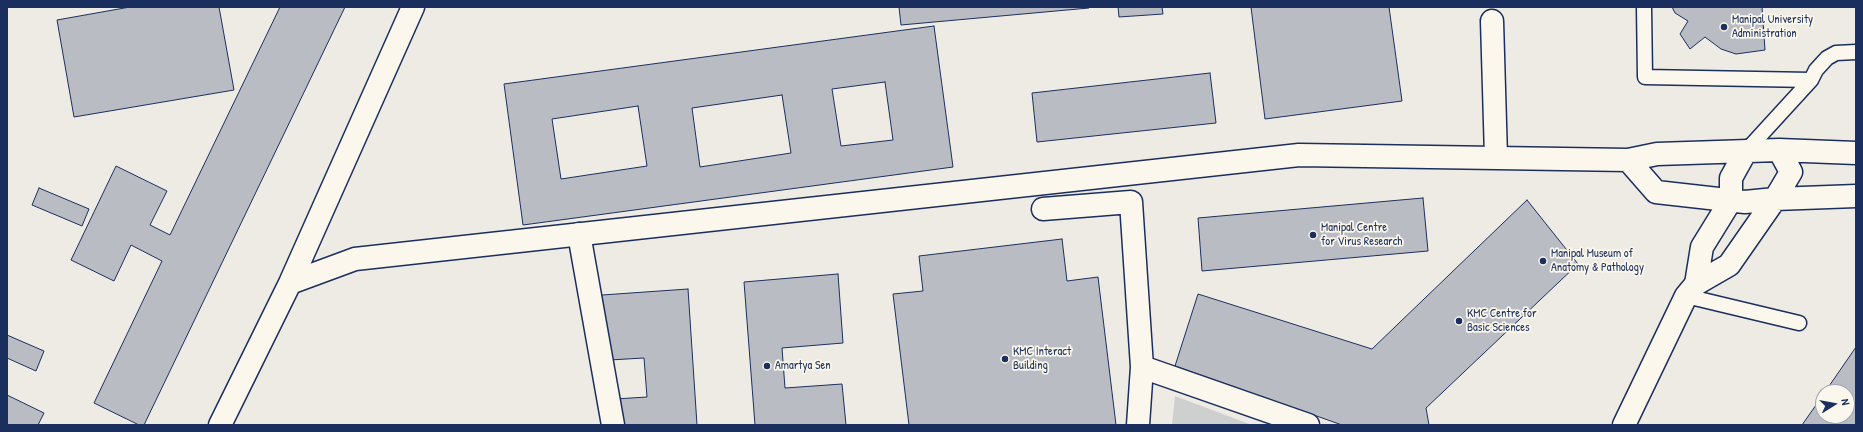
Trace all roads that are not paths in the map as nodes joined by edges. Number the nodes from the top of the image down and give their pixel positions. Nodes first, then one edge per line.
1 (413, 7) edge
2 (1644, 7) edge
3 (1492, 22) dead end
4 (1856, 52) edge
5 (1811, 80) junction
6 (1779, 150) junction
7 (1746, 151) junction
8 (1856, 153) edge
9 (1496, 157) junction
10 (1625, 160) junction
11 (1856, 196) edge
12 (1776, 199) junction
13 (1731, 200) junction
14 (1043, 209) dead end
15 (579, 234) junction
16 (290, 283) junction
17 (1691, 290) junction
18 (1799, 323) dead end
19 (1142, 366) junction
20 (220, 425) edge
21 (613, 425) edge
22 (1138, 425) edge
23 (1308, 425) edge
24 (1624, 425) edge

1 - 16 street
2 - 5 lane
3 - 9 street
4 - 5 lane
5 - 7 lane
6 - 7 street
6 - 8 street
6 - 12 street
7 - 10 street
7 - 13 street
9 - 10 street
9 - 15 street
10 - 13 street
11 - 12 street
12 - 13 street
12 - 17 street
13 - 17 street
14 - 19 street
15 - 16 street
15 - 21 street
16 - 20 street
17 - 18 lane
17 - 24 street
19 - 22 street
19 - 23 street

